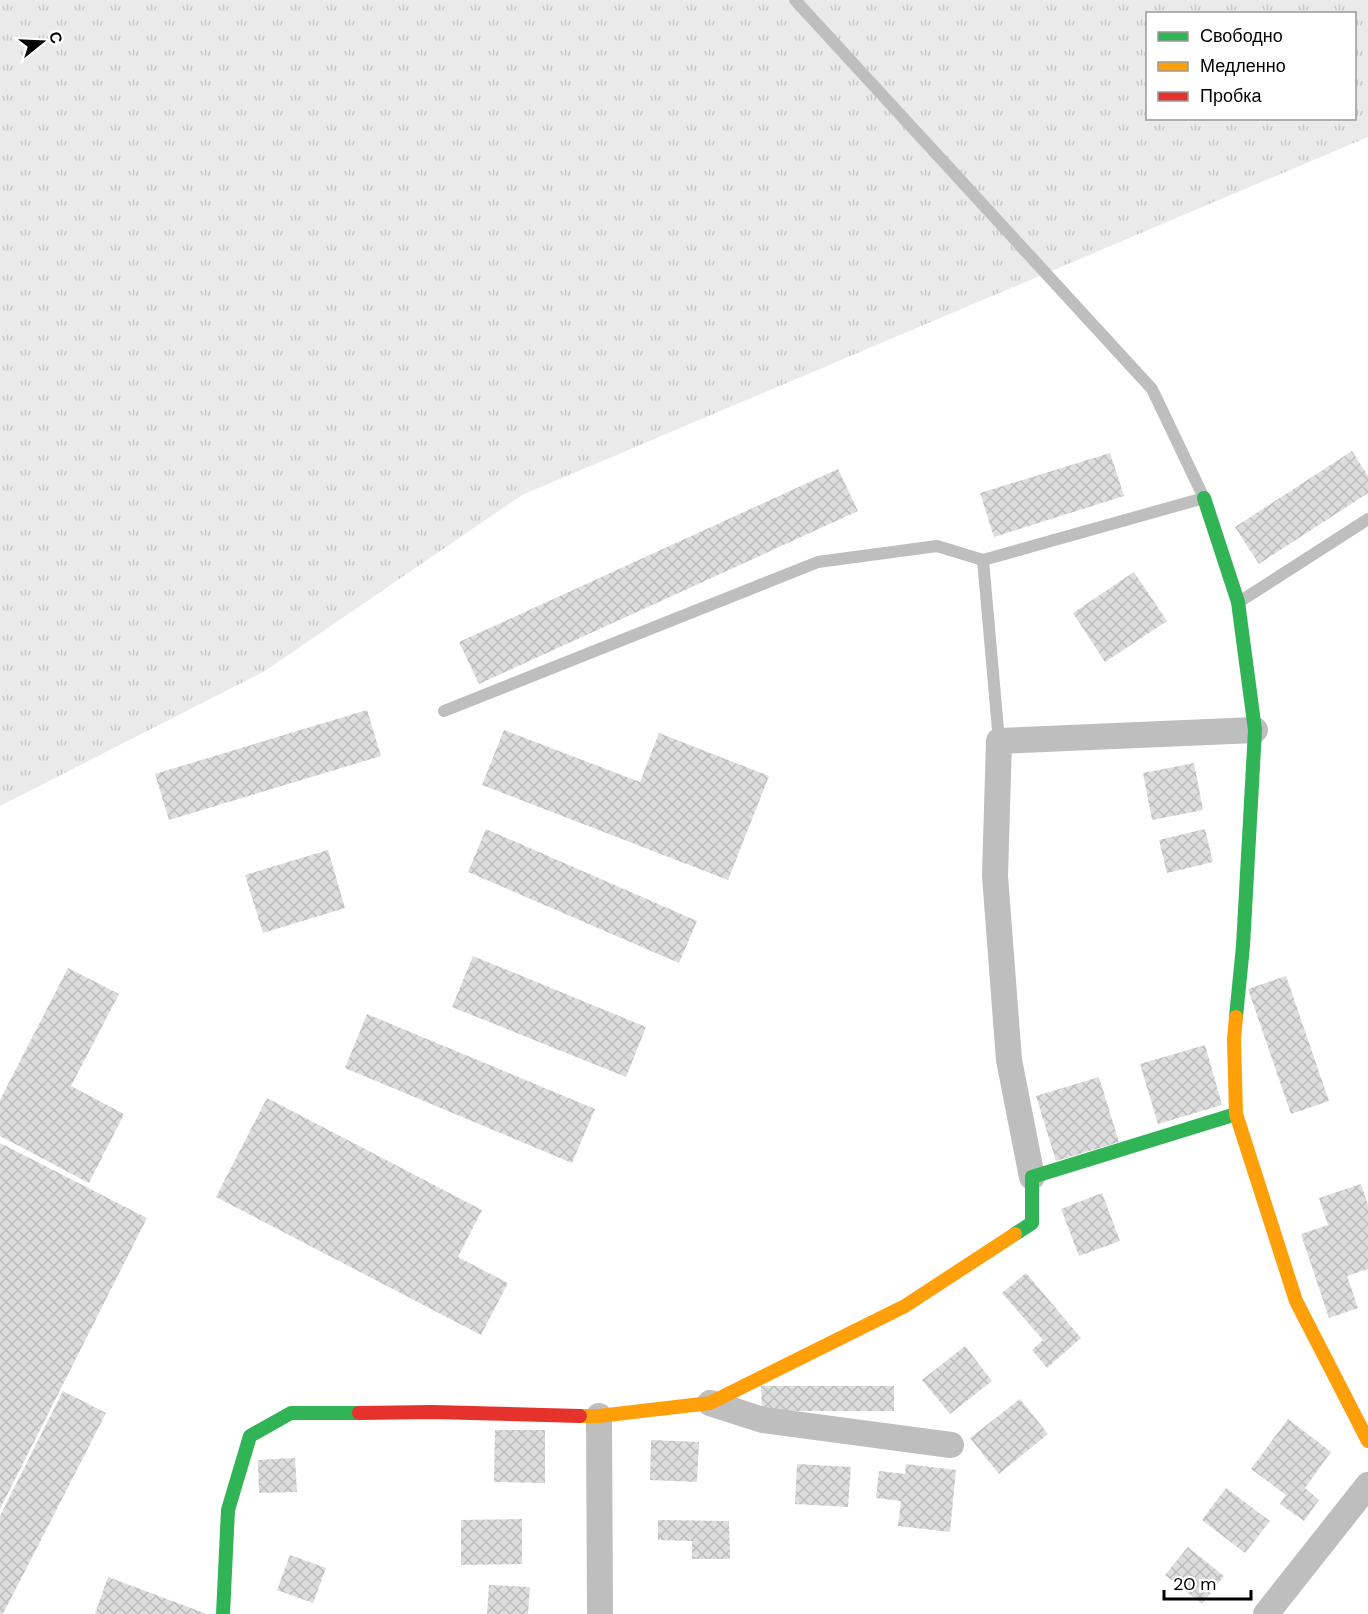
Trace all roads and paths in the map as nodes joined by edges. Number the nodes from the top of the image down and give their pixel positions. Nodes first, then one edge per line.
1 (795, 0) edge
2 (1204, 498) junction
3 (1368, 519) edge
4 (983, 560) junction
5 (1238, 602) junction
6 (444, 711) dead end
7 (1255, 730) junction
8 (999, 741) junction
9 (1236, 1114) junction
10 (1032, 1177) junction
11 (710, 1403) junction
12 (599, 1416) junction
13 (1368, 1441) edge
14 (951, 1445) dead end
15 (1364, 1501) edge
16 (223, 1614) edge
17 (600, 1614) edge
18 (1266, 1614) edge

1 - 2 lane
2 - 4 lane
2 - 5 street
3 - 5 lane
4 - 6 lane
4 - 8 lane
5 - 7 street
7 - 8 street
7 - 9 street
8 - 10 street
9 - 10 street
9 - 13 street
10 - 11 street
11 - 12 street
11 - 14 street
12 - 16 street
12 - 17 street
15 - 18 street

